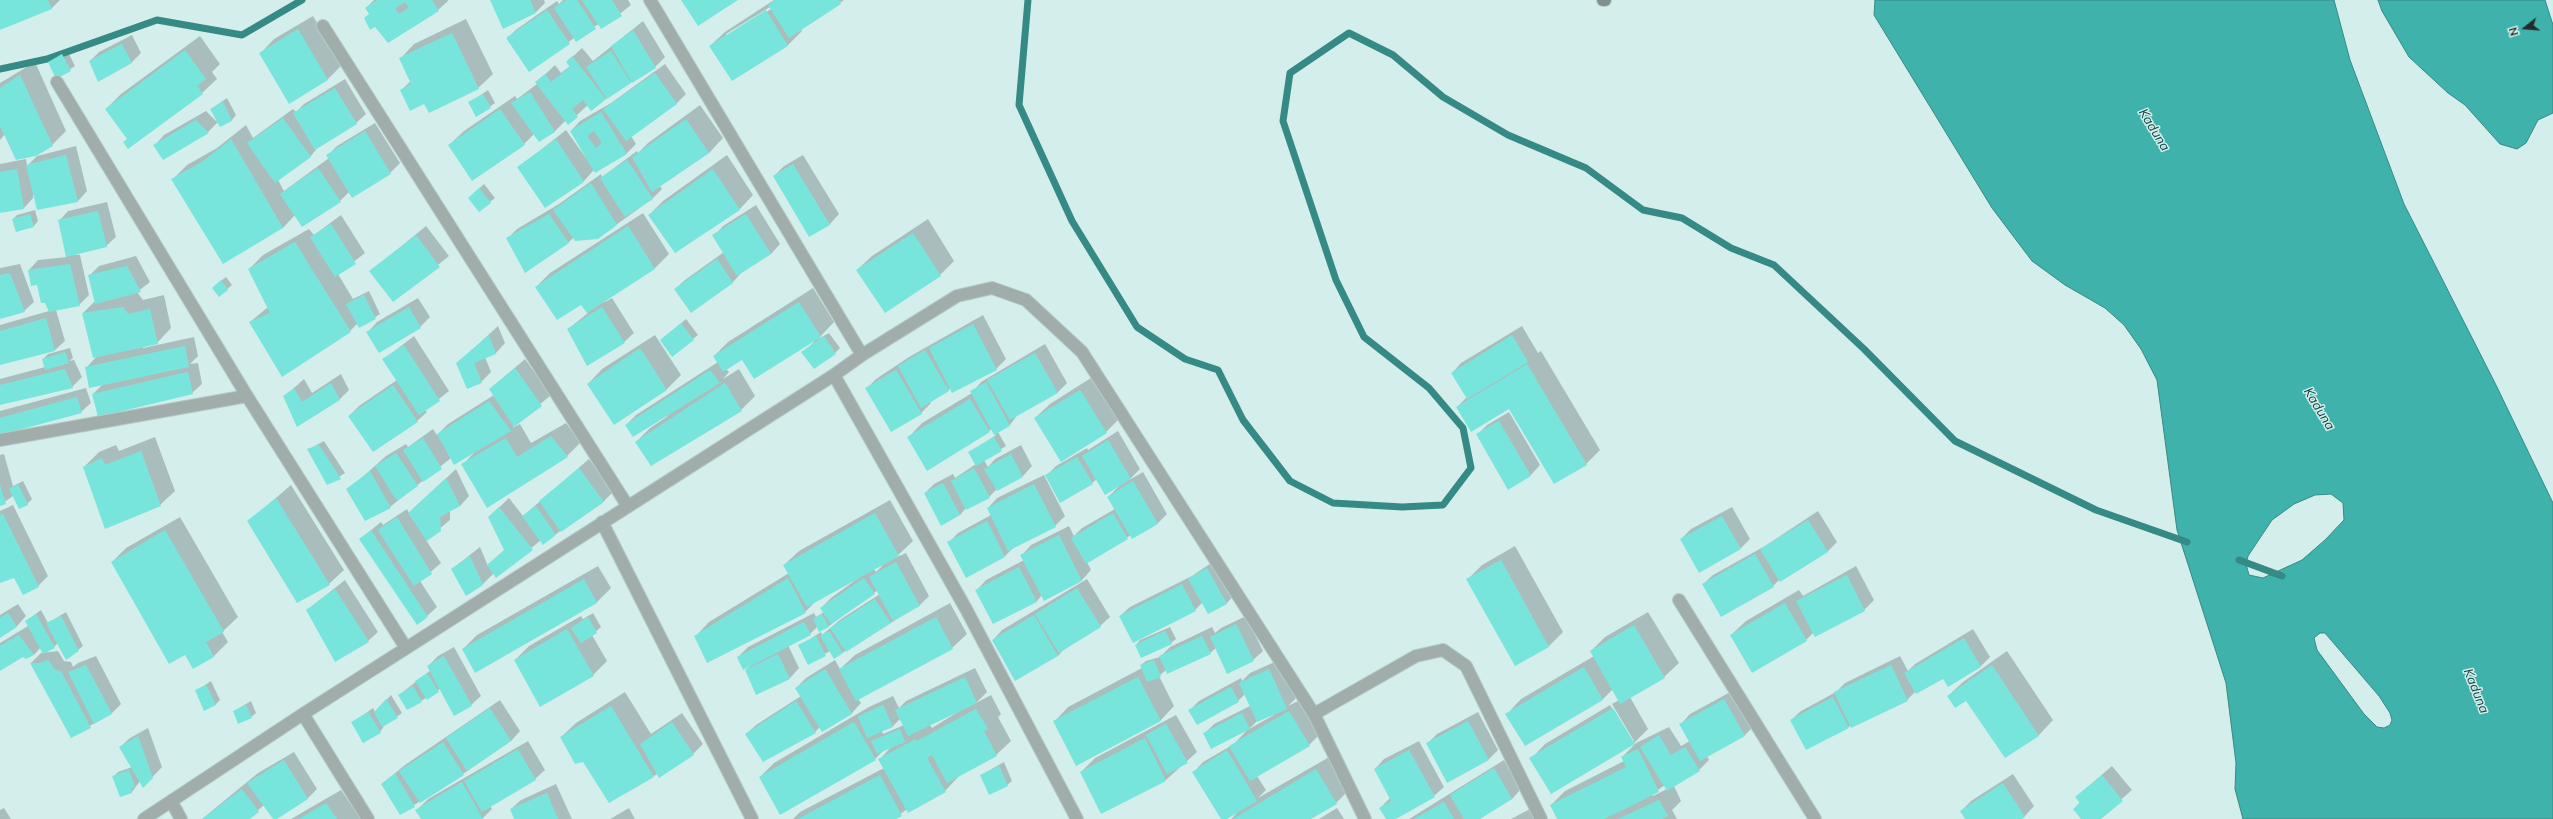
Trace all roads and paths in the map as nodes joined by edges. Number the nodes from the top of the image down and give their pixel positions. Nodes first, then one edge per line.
1 (650, 0) edge
2 (323, 26) dead end
3 (57, 82) dead end
4 (862, 355) junction
5 (834, 375) junction
6 (247, 396) junction
7 (0, 440) edge
8 (627, 505) junction
9 (602, 522) junction
10 (1679, 600) dead end
11 (406, 648) junction
12 (303, 714) junction
13 (1314, 714) junction
14 (171, 801) junction
15 (144, 819) edge
16 (181, 819) edge
17 (368, 819) edge
18 (752, 819) edge
19 (1076, 819) edge
20 (1364, 819) edge
21 (1541, 819) edge
22 (1815, 819) edge

1 - 4 street
2 - 8 street
3 - 6 street
4 - 5 street
4 - 13 street
5 - 8 street
5 - 19 street
6 - 7 street
6 - 11 street
8 - 9 street
9 - 11 street
9 - 18 street
10 - 22 street
11 - 12 street
12 - 14 street
12 - 17 street
13 - 20 street
13 - 21 street
14 - 15 street
14 - 16 street

